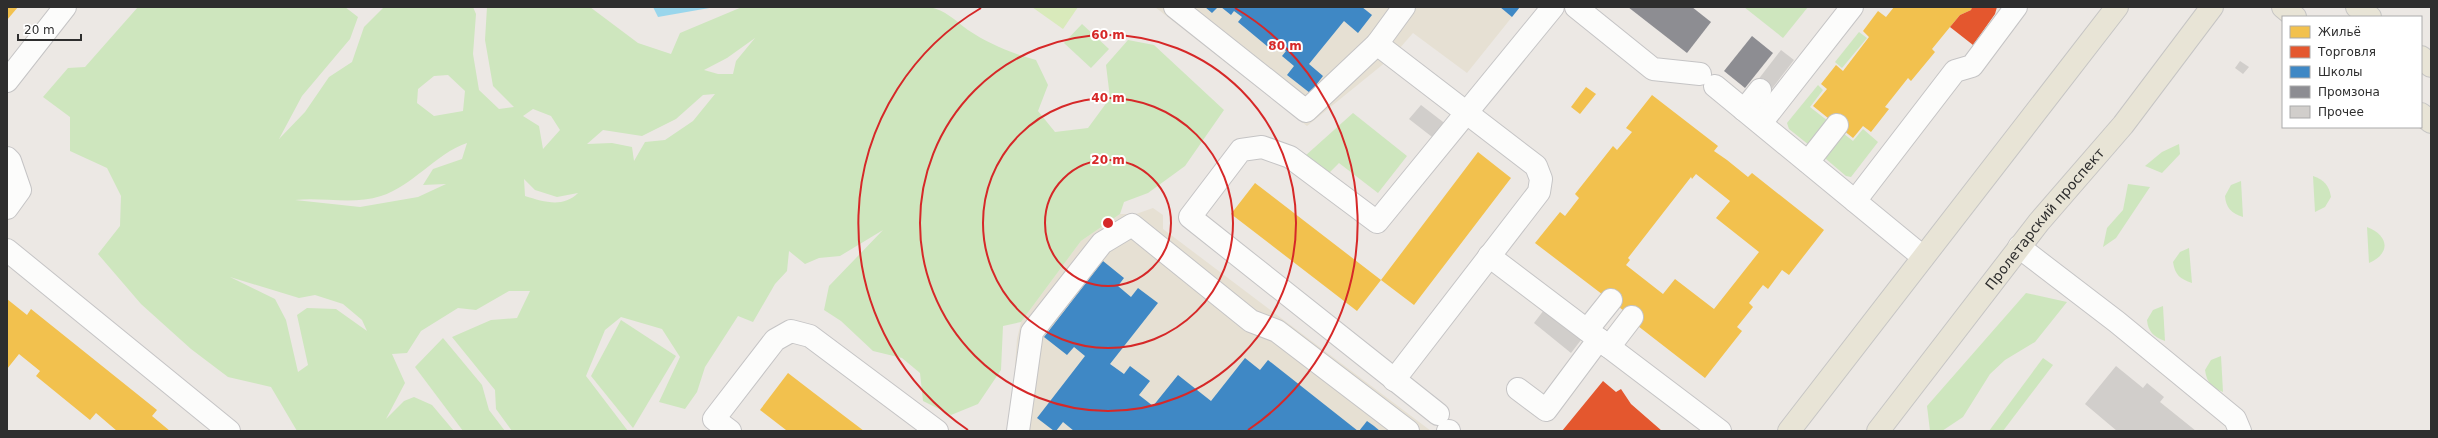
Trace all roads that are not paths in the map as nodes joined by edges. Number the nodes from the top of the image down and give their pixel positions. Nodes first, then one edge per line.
1 (65, 7) edge
2 (1175, 7) edge
3 (1404, 7) edge
4 (1554, 7) edge
5 (1576, 7) edge
6 (1852, 7) edge
7 (2016, 7) edge
8 (2117, 7) edge
9 (2212, 7) edge
10 (2282, 7) edge
11 (2357, 7) edge
12 (2295, 16) edge
13 (2369, 16) edge
14 (1377, 44) junction
15 (2422, 58) edge
16 (2431, 66) edge
17 (7, 81) edge
18 (1760, 90) dead end
19 (1744, 110) junction
20 (1468, 112) junction
21 (2422, 115) edge
22 (2431, 122) edge
23 (1761, 123) junction
24 (1837, 125) dead end
25 (7, 158) edge
26 (1808, 162) junction
27 (1855, 201) junction
28 (7, 208) edge
29 (2019, 247) junction
30 (7, 250) edge
31 (1488, 256) junction
32 (1923, 257) junction
33 (1611, 300) dead end
34 (1632, 317) dead end
35 (1598, 339) junction
36 (1394, 380) junction
37 (1518, 389) dead end
38 (1445, 425) edge
39 (1713, 429) edge
40 (229, 431) edge
41 (730, 431) edge
42 (937, 431) edge
43 (1018, 431) edge
44 (1408, 431) edge
45 (1788, 431) edge
46 (1878, 431) edge
47 (2240, 431) edge

1 - 17 lane
2 - 14 lane
3 - 14 lane
4 - 20 lane
5 - 19 lane
6 - 23 lane
7 - 27 lane
8 - 32 main road
9 - 29 main road, Пролетарский проспект
10 - 12 main road
11 - 13 main road
14 - 20 lane
15 - 16 main road
18 - 19 lane
19 - 23 lane
20 - 31 lane
20 - 36 lane
21 - 22 main road
23 - 26 lane
24 - 26 lane
25 - 28 lane
26 - 27 lane
27 - 32 lane
29 - 46 main road, Пролетарский проспект
29 - 47 lane
30 - 40 lane
31 - 35 lane
31 - 36 lane
32 - 45 main road
33 - 35 lane
34 - 35 lane
35 - 37 lane
35 - 39 lane
36 - 38 lane
41 - 42 lane
43 - 44 lane

